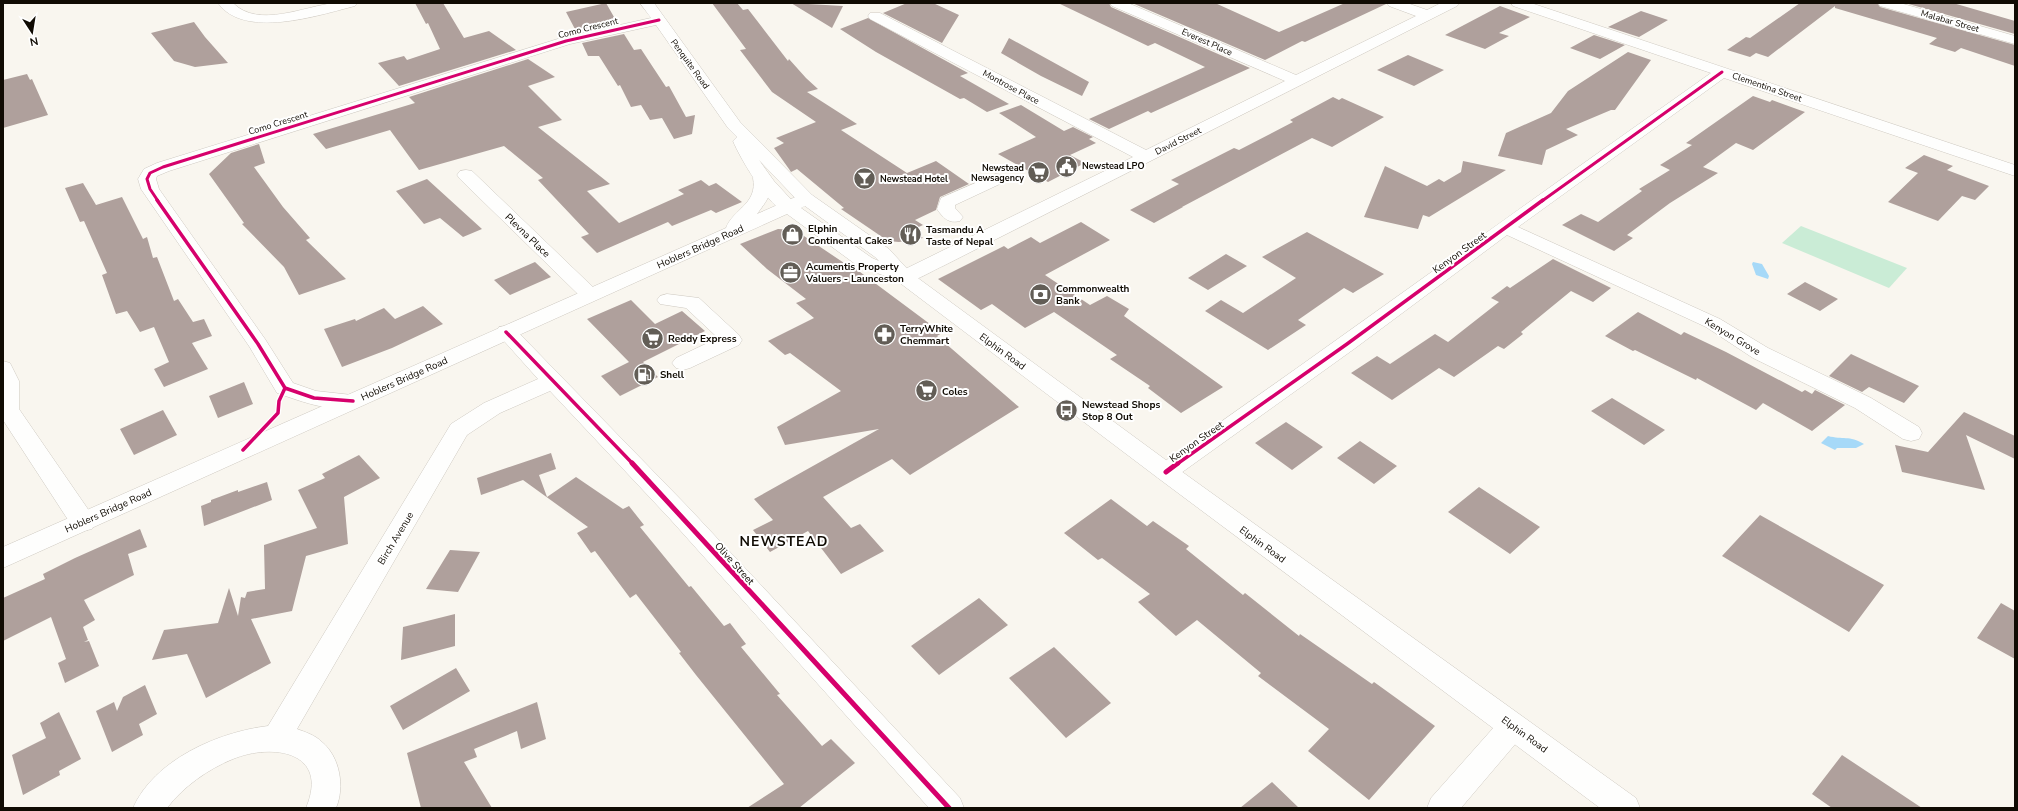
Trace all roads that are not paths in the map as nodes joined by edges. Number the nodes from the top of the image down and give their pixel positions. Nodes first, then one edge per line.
1 (225, 3) edge
2 (350, 3) edge
3 (647, 3) edge
4 (1117, 3) edge
5 (1394, 3) edge
6 (1452, 3) edge
7 (1518, 3) edge
8 (1885, 3) edge
9 (1428, 15) junction
10 (875, 16) dead end
11 (659, 20) junction
12 (2015, 40) edge
13 (1722, 72) junction
14 (1297, 81) junction
15 (734, 125) junction
16 (1146, 158) junction
17 (2015, 171) edge
18 (466, 175) dead end
19 (762, 178) junction
20 (996, 179) dead end
21 (798, 203) junction
22 (954, 217) dead end
23 (1506, 228) junction
24 (729, 233) junction
25 (904, 277) junction
26 (590, 295) junction
27 (667, 300) dead end
28 (506, 332) junction
29 (683, 363) dead end
30 (3, 368) edge
31 (553, 381) junction
32 (353, 401) junction
33 (6, 411) edge
34 (1911, 433) dead end
35 (1166, 472) junction
36 (83, 522) junction
37 (3, 558) edge
38 (1513, 726) junction
39 (276, 738) junction
40 (148, 808) edge
41 (321, 808) edge
42 (949, 808) edge
43 (1442, 808) edge
44 (1625, 808) edge

1 - 2 main road
3 - 11 main road, Penquite Road
4 - 14 main road, Everest Place
5 - 9 main road
6 - 9 main road, David Street
7 - 13 main road, Clementina Street
8 - 12 main road, Malabar Street
9 - 14 main road, David Street
10 - 16 main road, Montrose Place
11 - 15 main road, Penquite Road
11 - 32 main road, Como Crescent
13 - 17 main road, Clementina Street
13 - 23 main road, Kenyon Street
14 - 16 main road, David Street
15 - 19 main road, Penquite Road
15 - 21 main road, Penquite Road
16 - 25 main road, David Street
18 - 26 main road, Plevna Place
19 - 21 main road, Penquite Road
19 - 24 main road
20 - 22 main road
21 - 24 main road, Hoblers Bridge Road
21 - 25 main road, Elphin Road
23 - 34 main road, Kenyon Grove
23 - 35 main road, Kenyon Street
24 - 26 main road, Hoblers Bridge Road
25 - 35 main road, Elphin Road
26 - 28 main road, Hoblers Bridge Road
27 - 29 main road
28 - 31 main road, Olive Street
28 - 32 main road, Hoblers Bridge Road
30 - 33 main road
31 - 39 main road, Birch Avenue
31 - 42 main road, Olive Street
32 - 36 main road, Hoblers Bridge Road
33 - 36 main road
35 - 38 main road, Elphin Road
36 - 37 main road, Hoblers Bridge Road
38 - 43 main road
38 - 44 main road, Elphin Road
39 - 40 main road
39 - 41 main road

